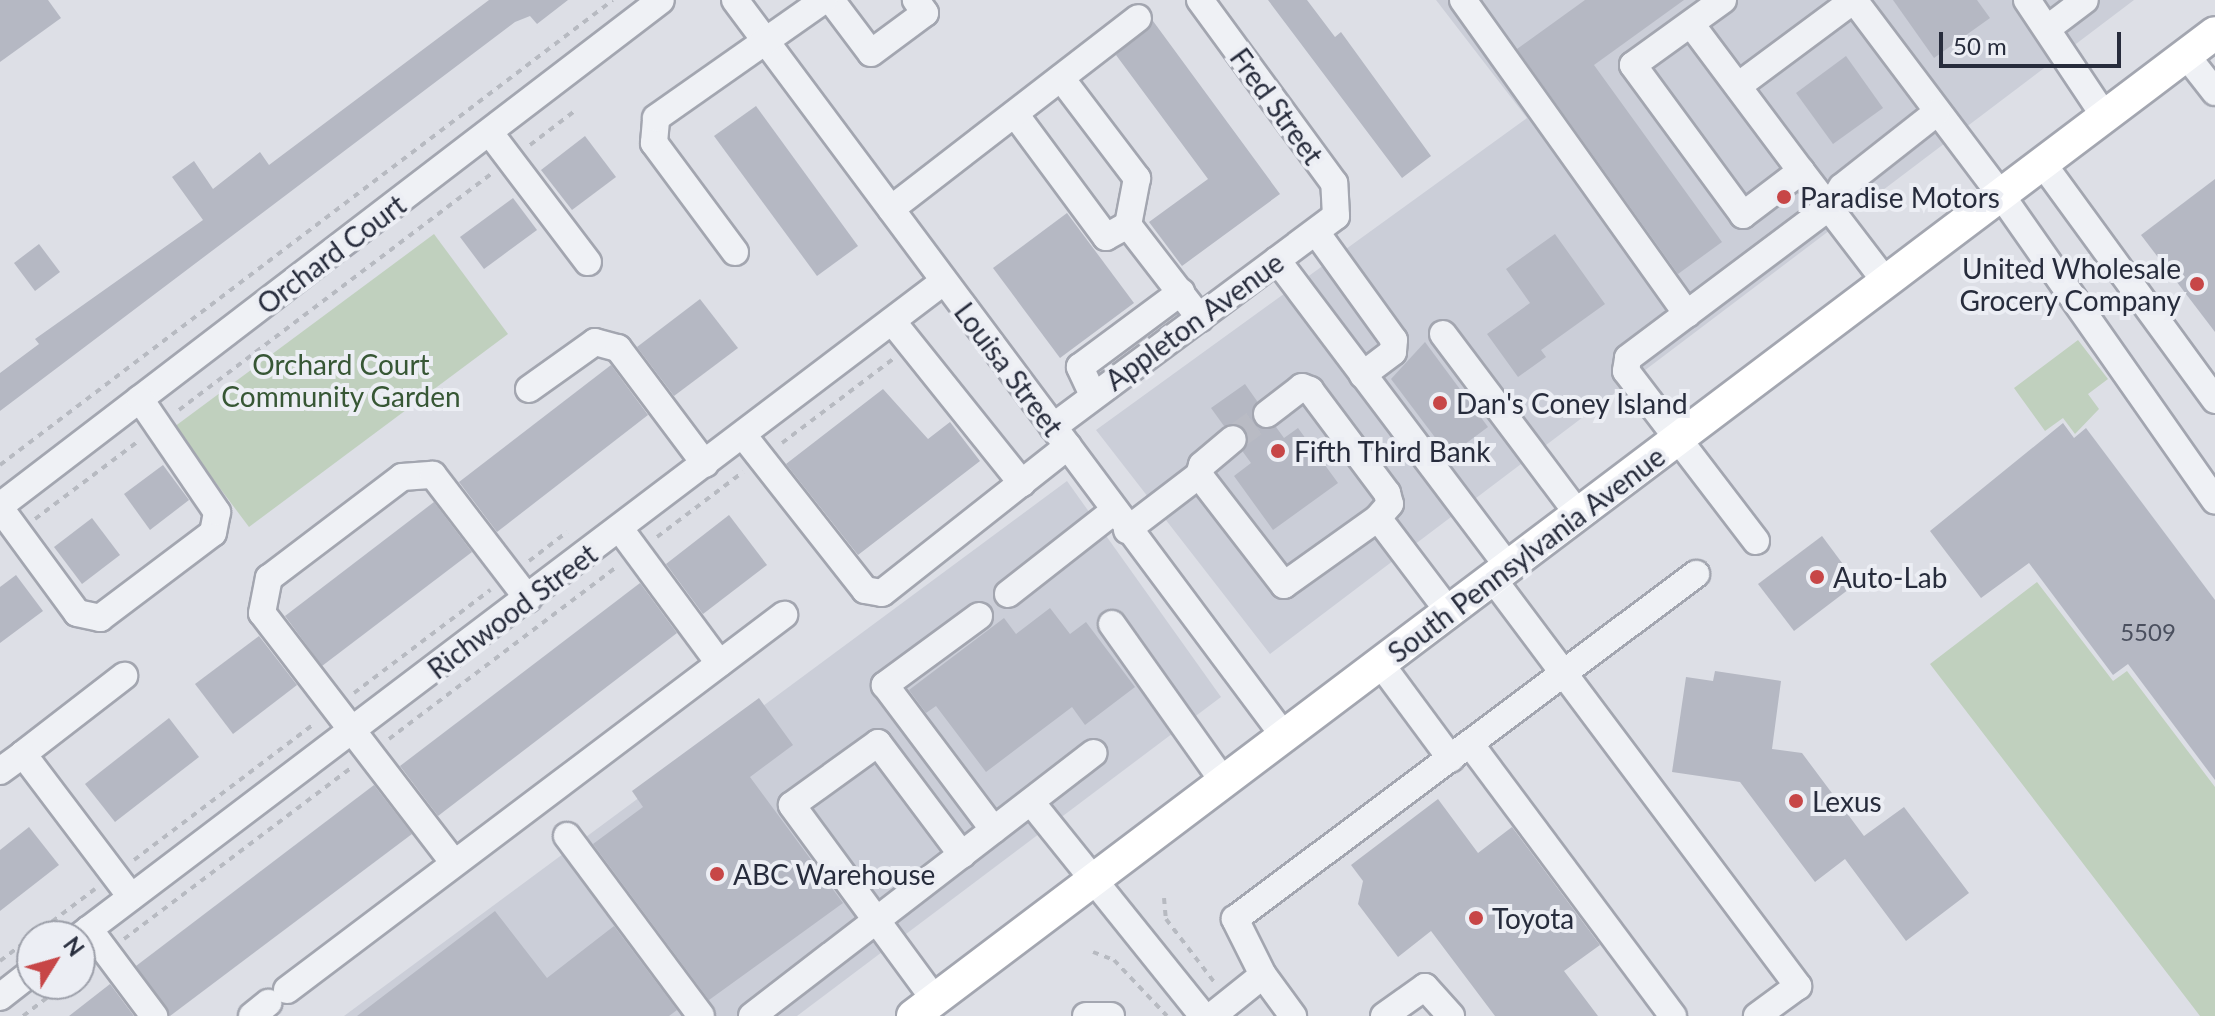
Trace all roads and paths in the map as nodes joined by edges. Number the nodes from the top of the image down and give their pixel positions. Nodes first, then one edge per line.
1 (613, 0) edge
2 (661, 0) edge
3 (735, 0) edge
4 (824, 0) edge
5 (831, 0) edge
6 (916, 0) edge
7 (1200, 0) edge
8 (1463, 0) edge
9 (1723, 0) edge
10 (1854, 0) edge
11 (2027, 0) edge
12 (2085, 0) edge
13 (1138, 18) dead end
14 (1691, 24) junction
15 (2048, 28) junction
16 (2215, 33) edge
17 (764, 38) junction
18 (2186, 55) junction
19 (1061, 78) junction
20 (1738, 86) junction
21 (2215, 92) edge
22 (576, 110) dead end
23 (1936, 113) junction
24 (1015, 114) junction
25 (2105, 117) junction
26 (490, 133) junction
27 (510, 160) junction
28 (2043, 164) junction
29 (1801, 171) junction
30 (2001, 195) junction
31 (1829, 207) junction
32 (891, 209) junction
33 (1326, 224) junction
34 (1128, 225) junction
35 (735, 252) dead end
36 (1277, 260) junction
37 (588, 262) dead end
38 (943, 282) junction
39 (1886, 282) junction
40 (1181, 292) junction
41 (1687, 314) junction
42 (1200, 318) junction
43 (892, 321) junction
44 (1443, 334) dead end
45 (911, 345) junction
46 (1363, 375) junction
47 (529, 389) dead end
48 (1093, 395) junction
49 (140, 399) junction
50 (2215, 400) edge
51 (1267, 414) tunnel mouth
52 (159, 425) junction
53 (743, 435) junction
54 (1060, 436) junction
55 (1681, 437) junction
56 (1233, 439) tunnel mouth
57 (761, 458) junction
58 (705, 464) junction
59 (0, 465) edge
60 (1199, 475) junction
61 (1022, 483) junction
62 (2215, 501) edge
63 (0, 507) edge
64 (1579, 515) junction
65 (1378, 518) junction
66 (1121, 520) junction
67 (574, 527) dead end
68 (620, 529) junction
69 (18, 532) junction
70 (1756, 541) dead end
71 (637, 552) junction
72 (1501, 574) junction
73 (1696, 574) dead end
74 (510, 575) junction
75 (1008, 594) dead end
76 (528, 599) junction
77 (1449, 612) junction
78 (784, 615) dead end
79 (979, 616) dead end
80 (1112, 624) dead end
81 (719, 663) junction
82 (1380, 663) junction
83 (1566, 674) junction
84 (124, 676) dead end
85 (337, 706) junction
86 (355, 729) junction
87 (1284, 736) junction
88 (372, 752) junction
89 (1461, 752) junction
90 (1093, 753) dead end
91 (23, 754) junction
92 (0, 771) edge
93 (1224, 782) junction
94 (1031, 802) junction
95 (994, 830) junction
96 (567, 836) dead end
97 (962, 855) junction
98 (454, 863) junction
99 (114, 874) junction
100 (1091, 883) junction
101 (131, 897) junction
102 (1164, 898) dead end
103 (53, 920) edge
104 (878, 922) junction
105 (96, 923) edge
106 (96, 943) edge
107 (16, 948) edge
108 (1093, 952) dead end
109 (107, 953) junction
110 (0, 961) edge
111 (96, 961) edge
112 (1263, 975) junction
113 (16, 984) edge
114 (0, 997) edge
115 (44, 1000) edge
116 (269, 1003) edge
117 (924, 1008) edge
118 (1221, 1009) edge
119 (23, 1016) edge
120 (154, 1016) edge
121 (701, 1016) edge
122 (752, 1016) edge
123 (1086, 1016) edge
124 (1111, 1016) edge
125 (1167, 1016) edge
126 (1203, 1016) edge
127 (1293, 1016) edge
128 (1384, 1016) edge
129 (1451, 1016) edge
130 (1673, 1016) edge
131 (1757, 1016) edge

1 - 59 path
2 - 26 street, Orchard Court
3 - 17 street, Louisa Street
4 - 17 street
5 - 6 street
7 - 33 street, Fred Street
8 - 41 street
9 - 14 street
10 - 20 street
10 - 23 street
11 - 15 street
12 - 15 street
13 - 19 street
14 - 20 street
14 - 29 street
15 - 25 street
16 - 18 main road, South Pennsylvania Avenue
17 - 32 street, Louisa Street
17 - 35 street
18 - 21 street
18 - 25 main road, South Pennsylvania Avenue
19 - 24 street
19 - 34 street
20 - 29 street
22 - 27 path
23 - 30 street
23 - 31 street
24 - 32 street
24 - 34 street
25 - 28 main road, South Pennsylvania Avenue
26 - 27 street
26 - 49 street, Orchard Court
27 - 37 street
27 - 52 path
28 - 30 main road, South Pennsylvania Avenue
28 - 50 street
29 - 31 street
30 - 39 main road, South Pennsylvania Avenue
30 - 62 street
31 - 39 street
31 - 41 street
32 - 38 street, Louisa Street
33 - 36 street, Appleton Avenue
33 - 46 street
34 - 40 street
36 - 42 street, Appleton Avenue
36 - 46 street
38 - 43 street, Richwood Street
38 - 54 street, Louisa Street
39 - 55 main road, South Pennsylvania Avenue
40 - 42 street
40 - 48 street
41 - 55 street
42 - 48 street, Appleton Avenue
43 - 45 street
43 - 53 street, Richwood Street
44 - 64 street
45 - 57 path
45 - 61 street
46 - 72 street
47 - 58 street
48 - 54 street, Appleton Avenue
49 - 52 street
49 - 63 street, Orchard Court
51 - 65 street
52 - 69 path
52 - 69 street
53 - 57 street, Appleton Avenue
53 - 58 street, Richwood Street
54 - 61 street, Appleton Avenue
54 - 66 street, Louisa Street
55 - 64 main road, South Pennsylvania Avenue
55 - 70 street
56 - 60 street
57 - 61 street, Appleton Avenue
57 - 71 path
58 - 68 street, Richwood Street
60 - 65 street
60 - 66 street
63 - 69 street
64 - 72 main road, South Pennsylvania Avenue
65 - 77 street
66 - 75 street
66 - 87 street, Louisa Street
67 - 74 path
68 - 71 street
68 - 76 street, Richwood Street
71 - 81 street
71 - 88 path
72 - 77 main road, South Pennsylvania Avenue
72 - 83 street
73 - 83 street
74 - 76 street
74 - 85 path
74 - 85 street
76 - 86 street, Richwood Street
77 - 82 main road, South Pennsylvania Avenue
78 - 81 street
79 - 95 street
80 - 93 street
81 - 98 street
82 - 87 main road, South Pennsylvania Avenue
82 - 89 street
83 - 89 street
83 - 131 street
84 - 91 street
85 - 86 street
85 - 99 path
86 - 88 street
86 - 101 street, Richwood Street
87 - 93 main road, South Pennsylvania Avenue
88 - 98 street
88 - 109 path
89 - 112 street
89 - 130 street
90 - 94 street
91 - 92 street
91 - 99 street
93 - 100 main road, South Pennsylvania Avenue
94 - 95 street
94 - 100 street
95 - 97 street
96 - 121 street
97 - 104 street
97 - 104 street
98 - 116 street
99 - 101 street
99 - 103 path
100 - 117 main road, South Pennsylvania Avenue
100 - 126 street
101 - 105 street, Richwood Street
102 - 118 path
104 - 117 street
104 - 122 street
106 - 109 street
107 - 110 path
108 - 125 path
109 - 111 path
109 - 120 street
112 - 118 street
112 - 127 street
113 - 114 street
115 - 119 path
123 - 124 street
128 - 129 street

